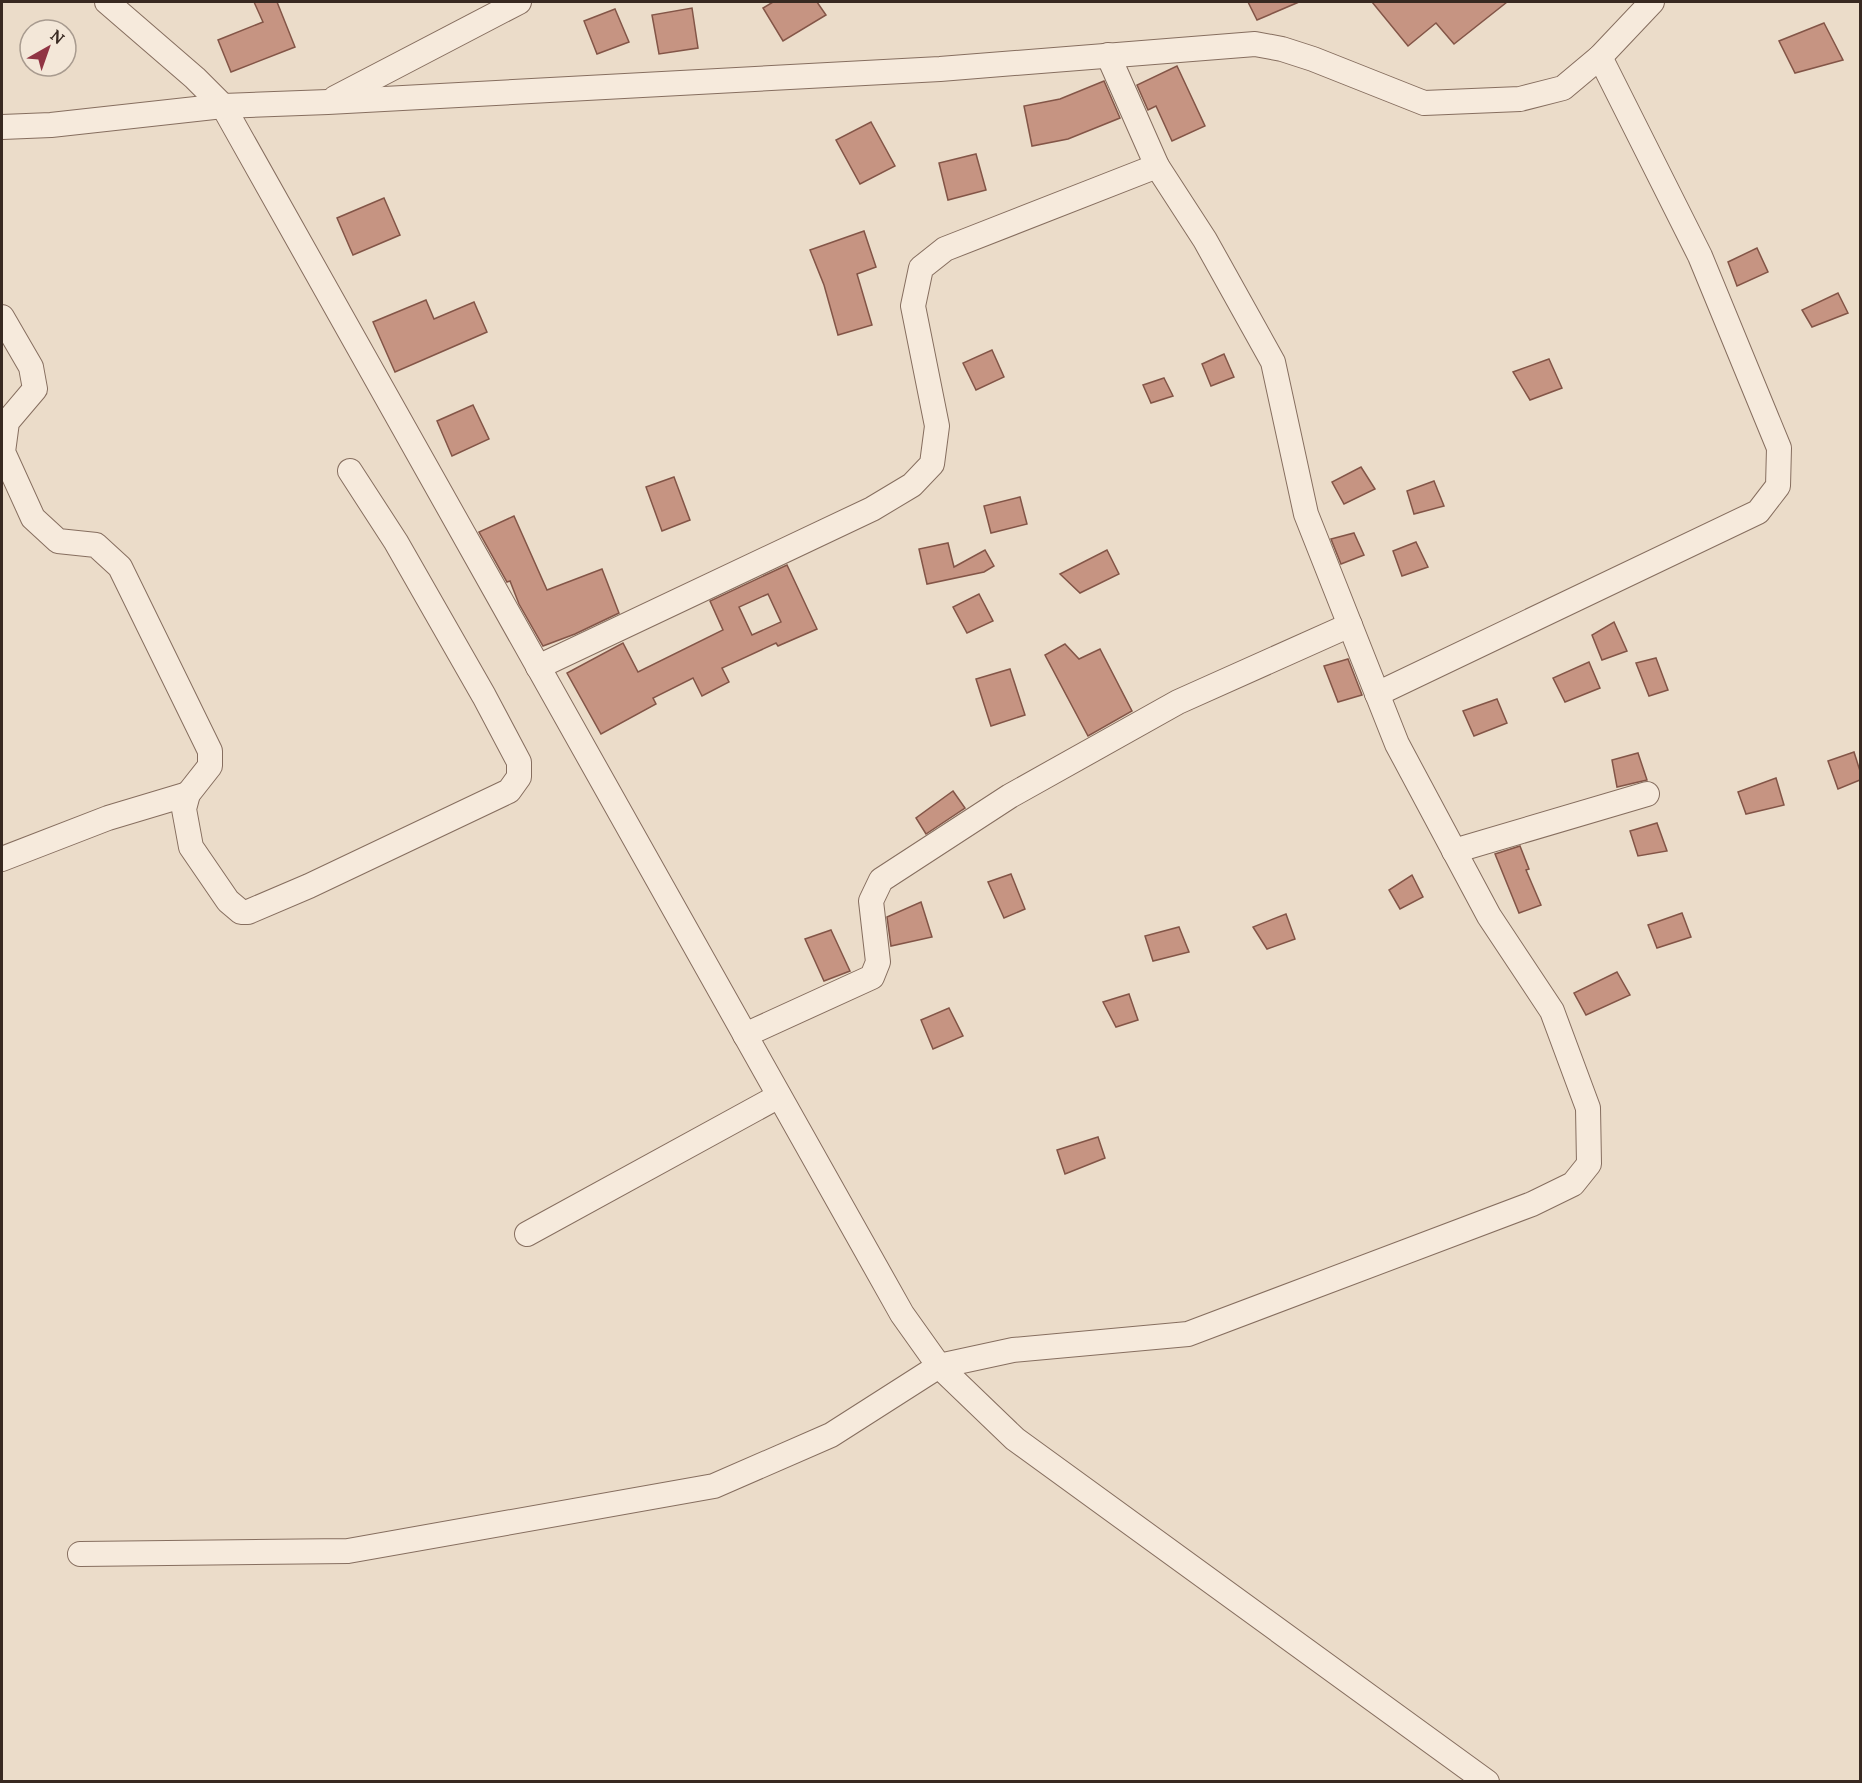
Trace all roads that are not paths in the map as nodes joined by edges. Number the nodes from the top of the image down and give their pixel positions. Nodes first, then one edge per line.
1 (107, 2) edge
2 (519, 2) edge
3 (1652, 2) edge
4 (1108, 55) junction
5 (1600, 57) junction
6 (327, 102) junction
7 (223, 106) junction
8 (2, 128) edge
9 (1157, 166) junction
10 (2, 317) edge
11 (350, 471) dead end
12 (7, 477) edge
13 (1350, 625) junction
14 (538, 667) junction
15 (1377, 693) junction
16 (188, 794) junction
17 (1647, 794) dead end
18 (1454, 851) junction
19 (2, 859) edge
20 (745, 1035) junction
21 (779, 1095) junction
22 (527, 1233) dead end
23 (939, 1366) junction
24 (80, 1554) dead end
25 (1487, 1782) edge

1 - 7 street
2 - 6 street
3 - 5 street
4 - 5 street
4 - 6 street
4 - 9 street
5 - 15 street
6 - 7 street
7 - 8 street
7 - 14 street
9 - 13 street
9 - 14 street
10 - 12 street
11 - 16 street
12 - 16 street
13 - 15 street
13 - 20 street
14 - 20 street
15 - 18 street
16 - 19 street
17 - 18 street
18 - 23 street
20 - 21 street
21 - 22 street
21 - 23 street
23 - 24 street
23 - 25 street

